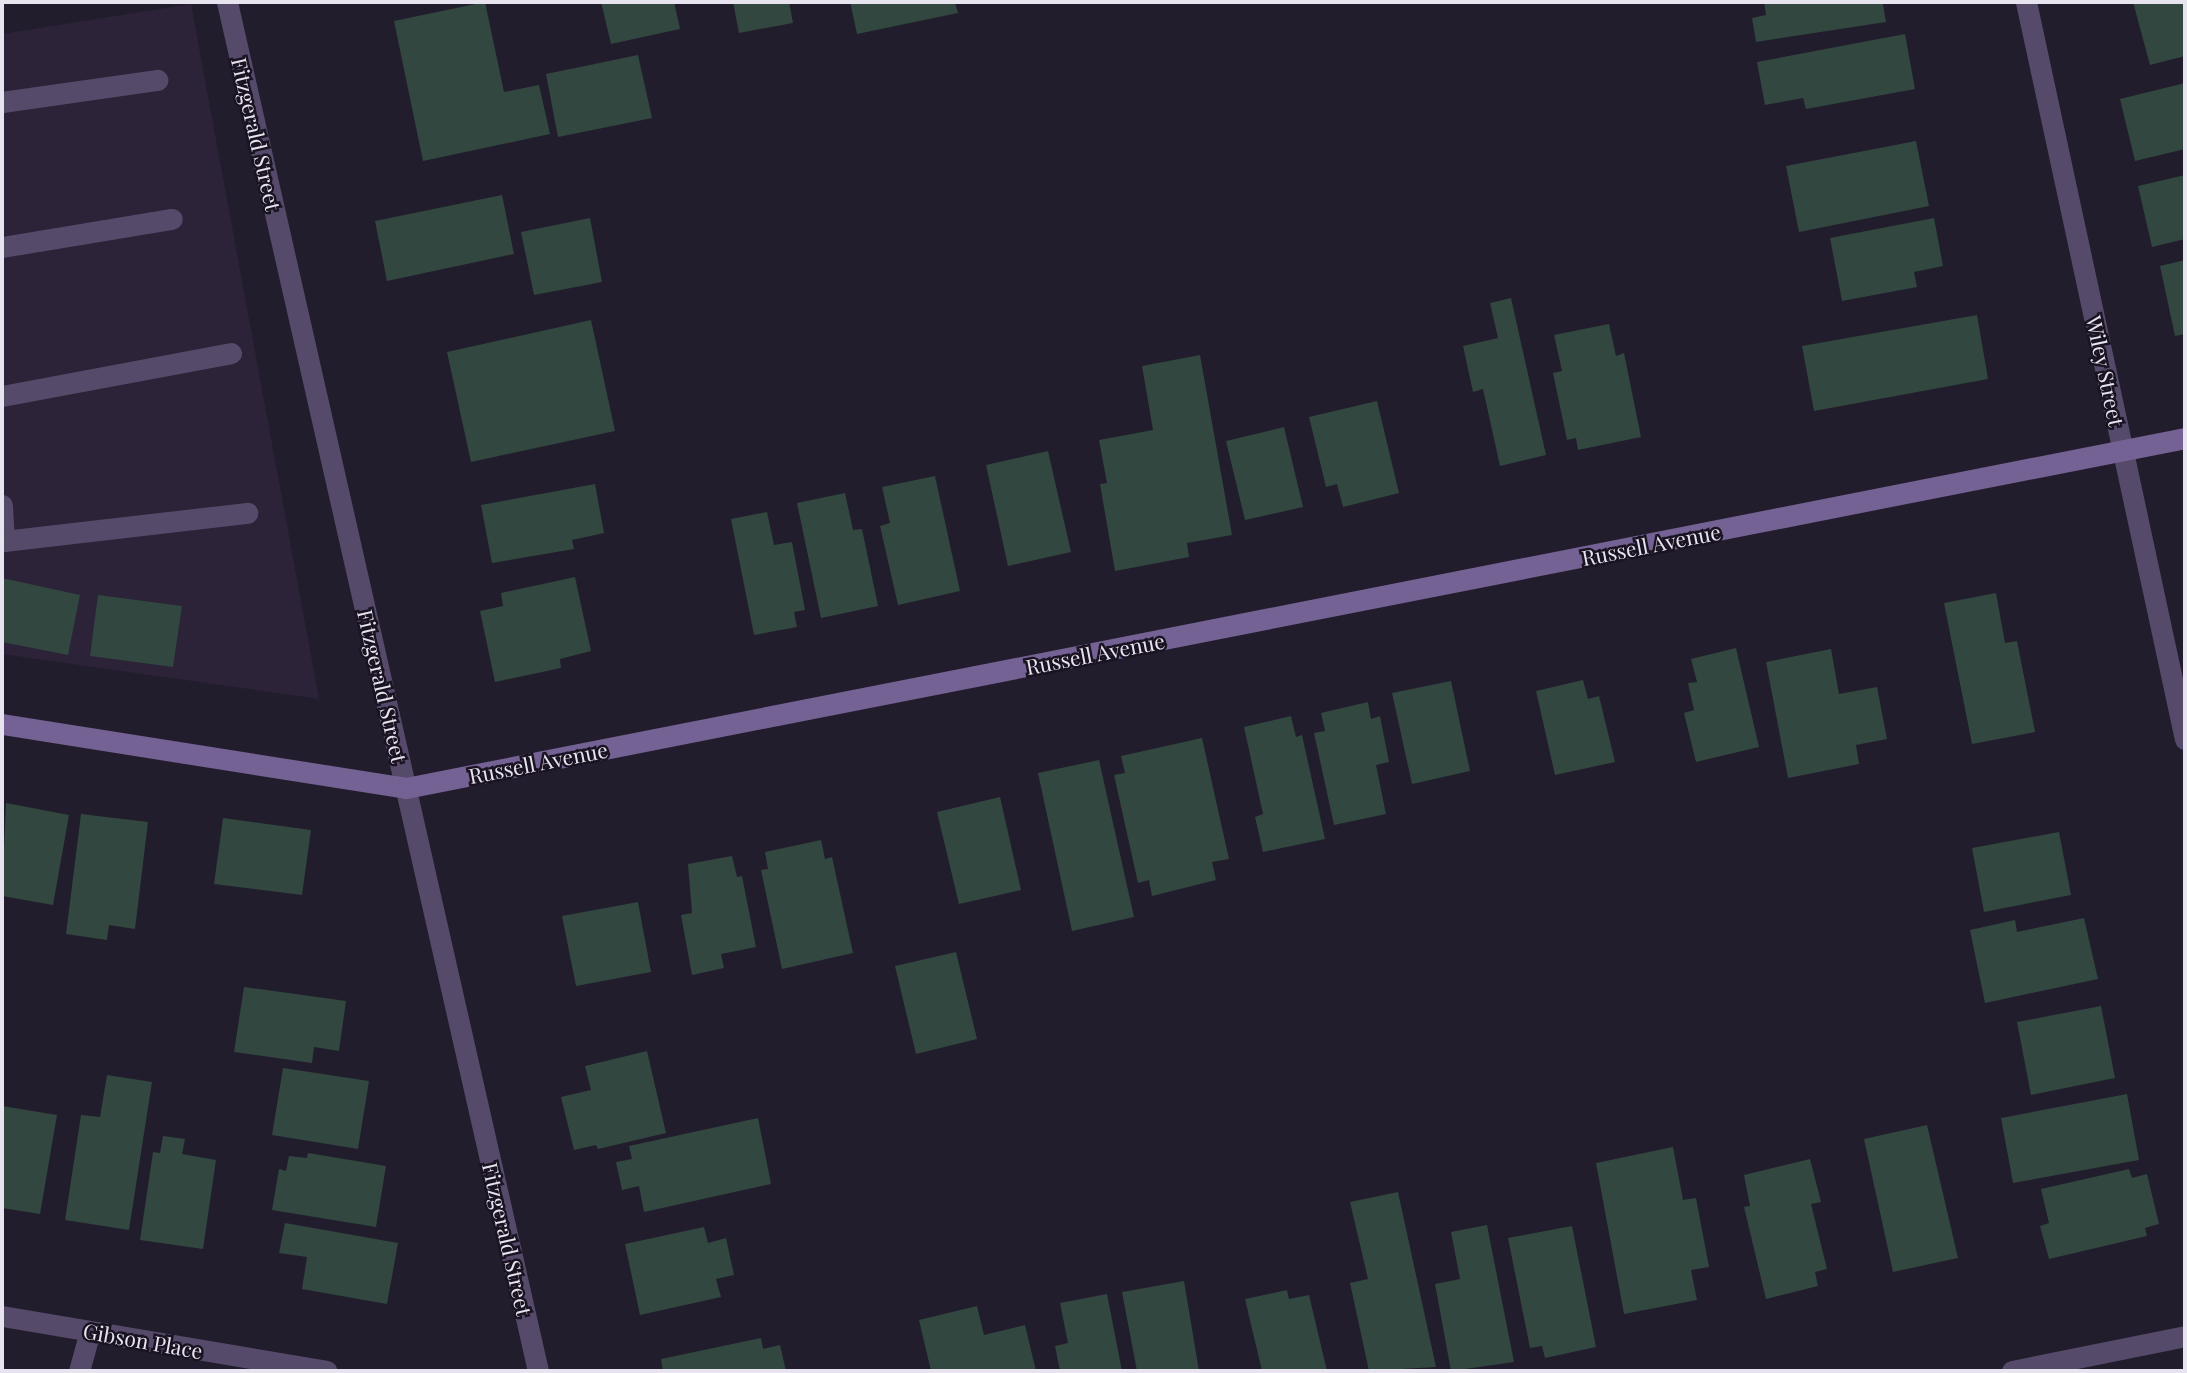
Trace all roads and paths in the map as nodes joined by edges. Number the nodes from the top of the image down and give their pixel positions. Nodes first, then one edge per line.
1 (227, 2) edge
2 (2026, 2) edge
3 (157, 80) dead end
4 (2, 102) edge
5 (172, 219) dead end
6 (2, 247) edge
7 (231, 352) dead end
8 (2, 396) edge
9 (2185, 439) edge
10 (2123, 452) junction
11 (2, 505) edge
12 (247, 513) dead end
13 (2, 724) edge
14 (2185, 740) edge
15 (406, 788) junction
16 (2, 1316) edge
17 (90, 1331) junction
18 (2185, 1336) edge
19 (79, 1371) edge
20 (326, 1371) edge
21 (538, 1371) edge
22 (2012, 1371) edge

1 - 15 street, Fitzgerald Street
2 - 10 street, Wiley Street
3 - 4 street
5 - 6 street
7 - 8 street
9 - 10 street, Russell Avenue
10 - 14 street, Wiley Street
10 - 15 street, Russell Avenue
11 - 12 street
13 - 15 street, Russell Avenue
15 - 21 street, Fitzgerald Street
16 - 17 street, Gibson Place
17 - 19 street
17 - 20 street, Gibson Place
18 - 22 street

